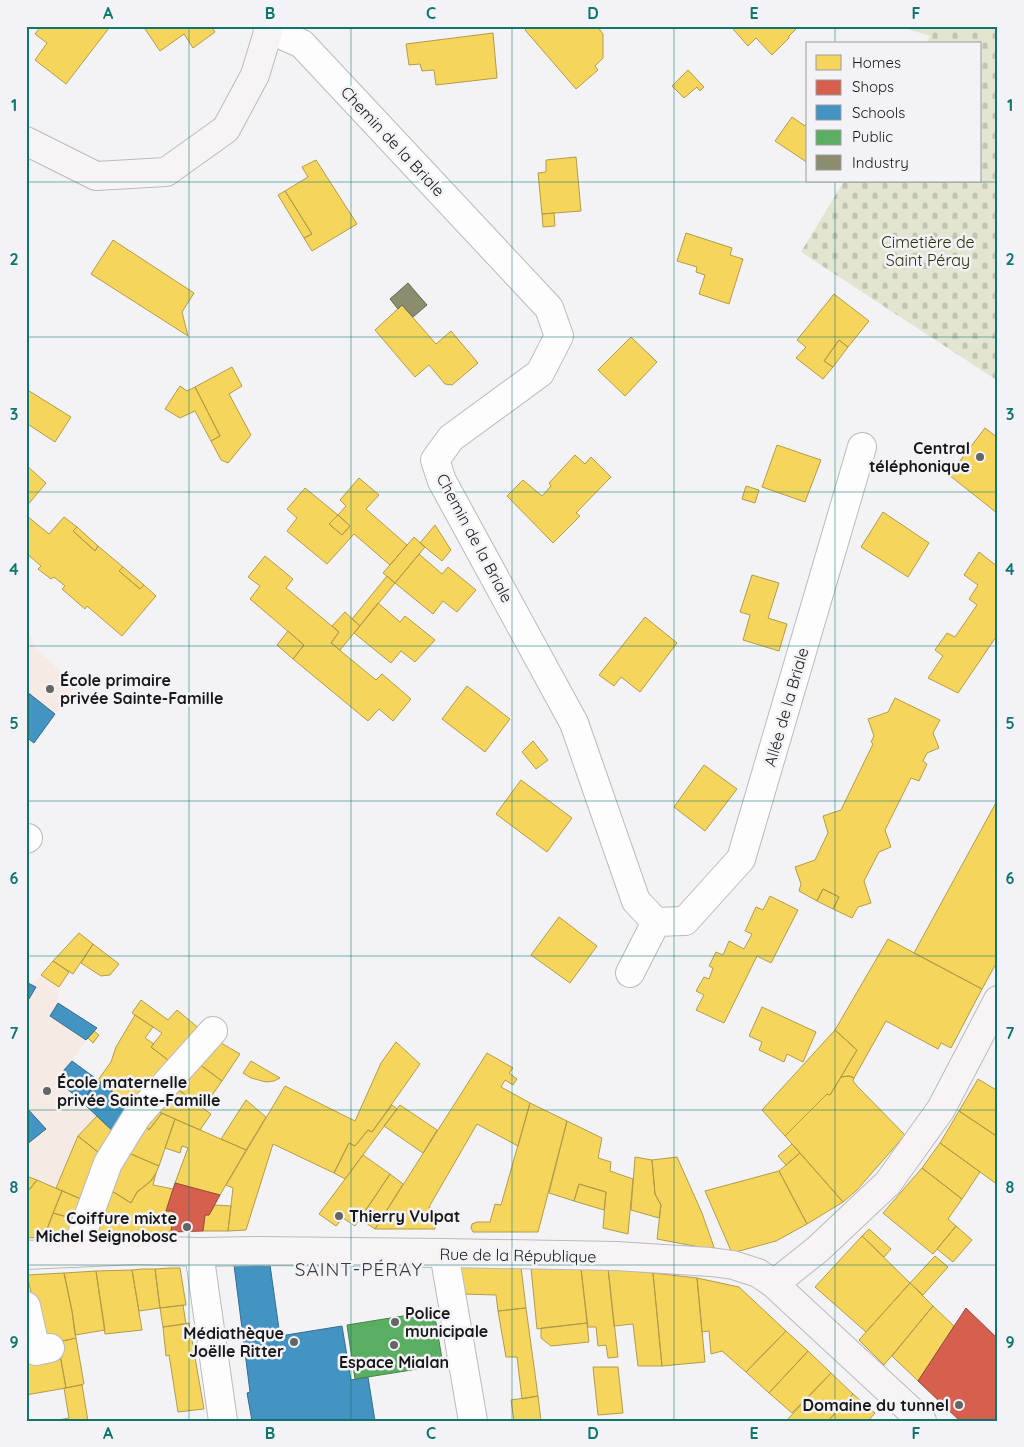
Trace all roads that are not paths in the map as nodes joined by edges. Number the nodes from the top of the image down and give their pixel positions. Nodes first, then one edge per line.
1 (268, 28) edge
2 (26, 142) edge
3 (862, 447) dead end
4 (656, 922) junction
5 (630, 974) dead end
6 (998, 1000) edge
7 (213, 1030) dead end
8 (200, 1252) junction
9 (74, 1253) junction
10 (444, 1253) junction
11 (26, 1255) edge
12 (774, 1284) junction
13 (26, 1306) edge
14 (50, 1348) dead end
15 (471, 1412) edge
16 (223, 1421) edge
17 (922, 1421) edge

1 - 2 street
1 - 4 street, Chemin de la Briale
3 - 4 street, Allée de la Briale
4 - 5 street
6 - 12 street
7 - 9 street
8 - 9 street, Rue de la République
8 - 10 street, Rue de la République
8 - 16 street
9 - 11 street, Rue de la République
10 - 12 street, Rue de la République
10 - 15 street
12 - 17 street, Rue de la République
13 - 14 street

